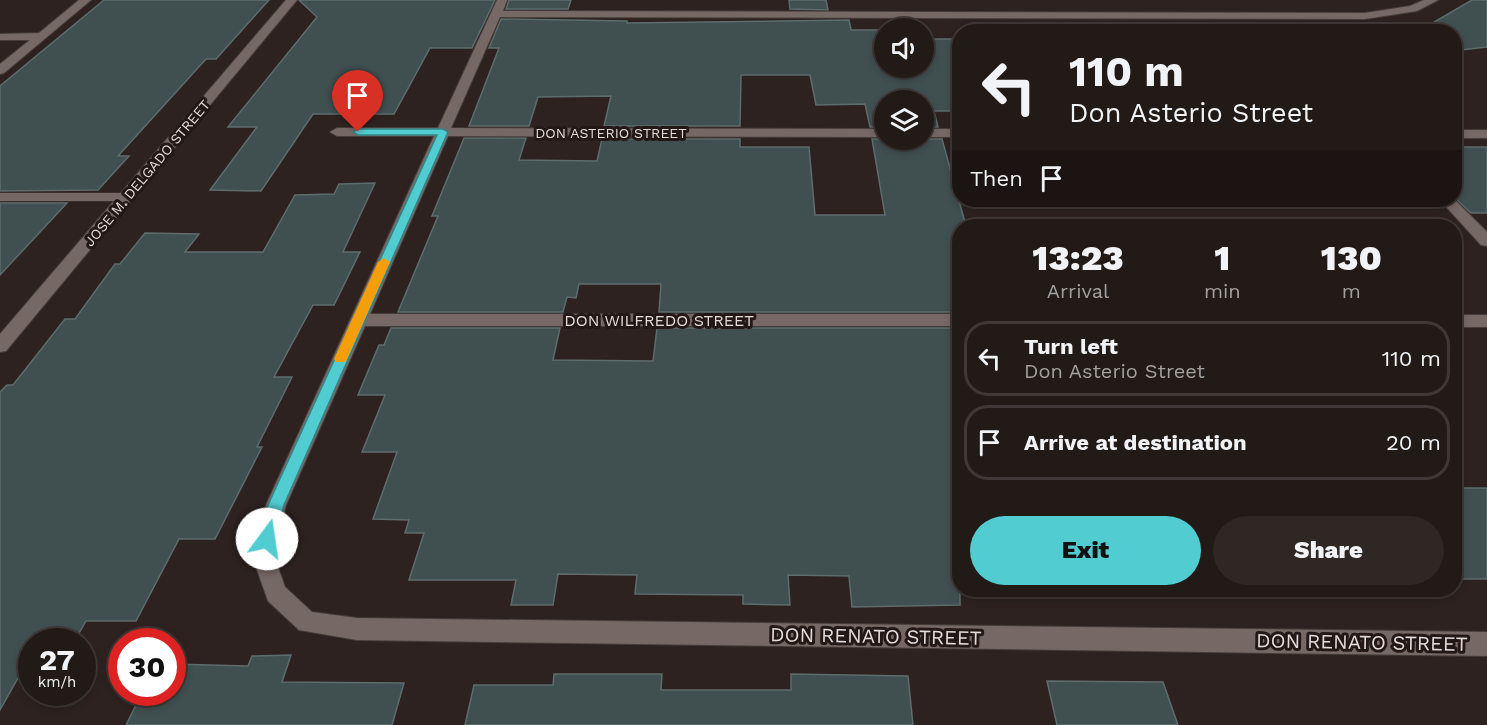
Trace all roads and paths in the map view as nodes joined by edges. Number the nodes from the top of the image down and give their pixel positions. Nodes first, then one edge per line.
1 (86, 0) edge
2 (292, 0) edge
3 (1433, 0) edge
4 (499, 7) edge
5 (42, 36) junction
6 (0, 37) edge
7 (0, 70) edge
8 (337, 132) dead end
9 (443, 132) junction
10 (874, 133) edge
11 (934, 133) edge
12 (952, 133) edge
13 (1462, 134) edge
14 (1487, 134) edge
15 (0, 197) edge
16 (127, 197) junction
17 (1454, 207) edge
18 (1487, 241) edge
19 (358, 320) junction
20 (952, 320) edge
21 (1462, 321) edge
22 (1487, 321) edge
23 (0, 346) edge
24 (1487, 644) edge

1 - 5 street
2 - 16 street, JOSE M. DELGADO STREET
3 - 4 street
4 - 9 street
5 - 6 street
5 - 7 street
8 - 9 street, DON ASTERIO STREET
9 - 10 street, DON ASTERIO STREET
9 - 19 street
11 - 12 street
13 - 14 street
15 - 16 lane
16 - 23 street, JOSE M. DELGADO STREET
17 - 18 street
19 - 20 street, DON WILFREDO STREET
19 - 24 street, DON RENATO STREET
21 - 22 street

